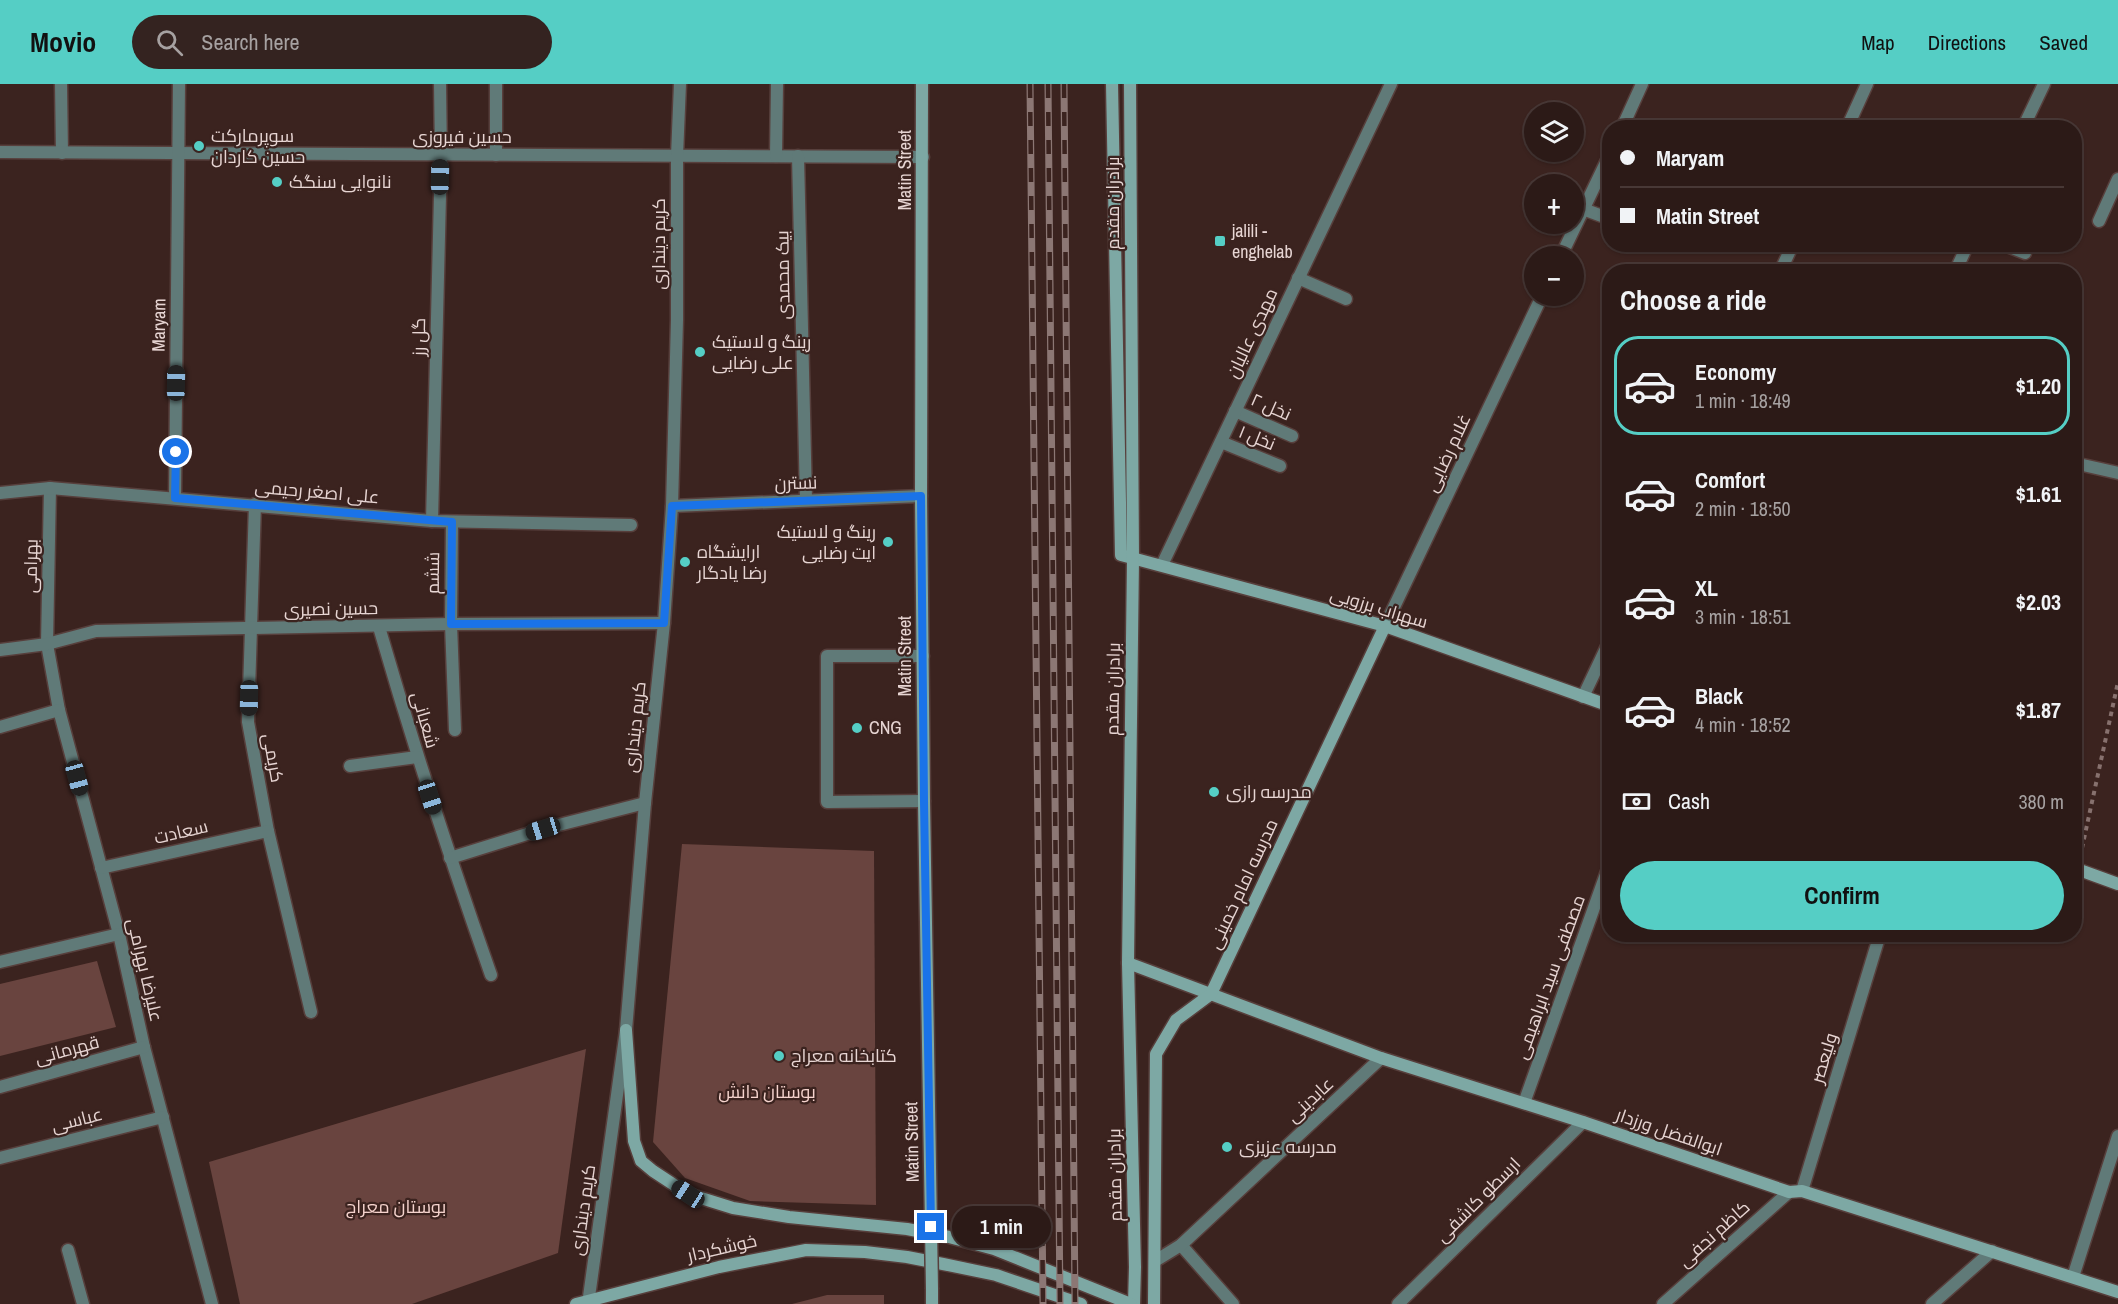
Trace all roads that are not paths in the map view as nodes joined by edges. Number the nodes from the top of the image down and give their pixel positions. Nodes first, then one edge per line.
1 (61, 84) edge
2 (179, 84) edge
3 (440, 84) edge
4 (496, 84) edge
5 (680, 84) edge
6 (777, 84) edge
7 (922, 84) edge
8 (1112, 84) edge
9 (1130, 84) edge
10 (1391, 84) edge
11 (1642, 84) edge
12 (1867, 84) edge
13 (2044, 84) edge
14 (1626, 120) edge
15 (1851, 120) edge
16 (2028, 120) edge
17 (0, 152) edge
18 (62, 153) junction
19 (179, 153) junction
20 (441, 154) junction
21 (496, 155) junction
22 (677, 156) junction
23 (776, 156) junction
24 (798, 156) junction
25 (923, 157) junction
26 (1602, 170) edge
27 (2118, 179) edge
28 (1584, 207) edge
29 (1584, 209) edge
30 (1602, 216) edge
31 (2099, 221) dead end
32 (1298, 278) junction
33 (1346, 299) dead end
34 (1537, 306) edge
35 (1236, 411) junction
36 (1292, 436) dead end
37 (1221, 442) junction
38 (2082, 465) edge
39 (1280, 466) dead end
40 (2118, 473) edge
41 (50, 488) junction
42 (0, 493) edge
43 (921, 496) junction
44 (175, 498) junction
45 (806, 500) junction
46 (255, 504) junction
47 (672, 506) junction
48 (432, 521) junction
49 (452, 522) junction
50 (631, 525) dead end
51 (1127, 557) junction
52 (1162, 565) junction
53 (664, 623) junction
54 (451, 624) junction
55 (1385, 626) junction
56 (250, 627) junction
57 (379, 627) junction
58 (47, 644) junction
59 (0, 650) edge
60 (923, 656) junction
61 (1602, 657) edge
62 (1583, 697) junction
63 (1602, 703) edge
64 (59, 710) junction
65 (0, 727) edge
66 (455, 730) dead end
67 (417, 757) junction
68 (350, 766) dead end
69 (924, 801) junction
70 (645, 803) junction
71 (268, 831) junction
72 (450, 858) junction
73 (101, 868) junction
74 (2082, 871) edge
75 (2118, 884) edge
76 (1602, 885) edge
77 (119, 934) junction
78 (1878, 942) edge
79 (0, 962) edge
80 (1128, 963) junction
81 (491, 975) dead end
82 (1211, 994) junction
83 (311, 1012) dead end
84 (626, 1030) junction
85 (144, 1047) junction
86 (1381, 1058) junction
87 (0, 1087) edge
88 (1524, 1103) junction
89 (163, 1117) junction
90 (1583, 1122) junction
91 (2118, 1136) edge
92 (0, 1158) edge
93 (1802, 1191) junction
94 (1789, 1192) junction
95 (1181, 1245) junction
96 (68, 1250) dead end
97 (1992, 1251) junction
98 (1155, 1262) junction
99 (1135, 1267) junction
100 (2073, 1277) junction
101 (2118, 1292) edge
102 (1133, 1300) edge
103 (1154, 1300) edge
104 (589, 1302) edge
105 (83, 1304) edge
106 (212, 1304) edge
107 (576, 1304) edge
108 (932, 1304) edge
109 (1081, 1304) edge
110 (1233, 1304) edge
111 (1398, 1304) edge
112 (1663, 1304) edge
113 (1932, 1304) edge

1 - 18 street
2 - 19 street, Maryam
3 - 20 street, گل رز
4 - 21 street
5 - 22 street, کریم دینداری
6 - 23 street
7 - 25 street, Matin Street
8 - 51 street, برادران مقدم
9 - 51 street, برادران مقدم
10 - 32 street, مهدی عالیان
11 - 14 street
12 - 15 street
13 - 16 street
17 - 18 street, حسین فیروزی
18 - 19 street, حسین فیروزی
19 - 20 street, حسین فیروزی
19 - 44 street, Maryam
20 - 21 street, حسین فیروزی
20 - 48 street, گل رز
21 - 22 street, حسین فیروزی
22 - 23 street, حسین فیروزی
22 - 47 street, کریم دینداری
23 - 24 street, حسین فیروزی
24 - 25 street, حسین فیروزی
24 - 45 street, بیک محمدی
25 - 43 street, Matin Street
26 - 28 street
27 - 31 street
29 - 30 street
32 - 33 street
32 - 35 street, مهدی عالیان
34 - 55 street, غلام رضایی
35 - 36 street, نخل ۲
35 - 37 street, مهدی عالیان
37 - 39 street, نخل ۱
37 - 52 street, مهدی عالیان
38 - 40 street
41 - 42 street, علی اصغر رحیمی
41 - 44 street, علی اصغر رحیمی
41 - 58 street, بهرامی
43 - 45 street, نسترن
43 - 60 street, Matin Street
44 - 46 street, علی اصغر رحیمی
45 - 47 street, نسترن
46 - 48 street, علی اصغر رحیمی
46 - 56 street, کریمی
47 - 53 street, کریم دینداری
48 - 49 street, علی اصغر رحیمی
49 - 50 street, علی اصغر رحیمی
49 - 54 street, ششم
51 - 52 street, سهراب برزویی
51 - 80 street, برادران مقدم
52 - 55 street, سهراب برزویی
53 - 54 street, حسین نصیری
53 - 70 street, کریم دینداری
54 - 57 street, حسین نصیری
54 - 66 street, ششم
55 - 62 street, سهراب برزویی
55 - 82 street, مدرسه امام خمینی
56 - 57 street, حسین نصیری
56 - 58 street, حسین نصیری
56 - 71 street, کریمی
57 - 67 street, شعبانی
58 - 59 street, حسین نصیری
58 - 64 street, علیرضا بهرامی
60 - 69 street, Matin Street
60 - 69 street
61 - 62 street
62 - 63 street, سهراب برزویی
64 - 65 street
64 - 73 street, علیرضا بهرامی
67 - 68 street
67 - 72 street, شعبانی
69 - 108 street, Matin Street, bridge
70 - 72 street
70 - 84 street, کریم دینداری
71 - 73 street, سعادت
71 - 83 street, کریمی
72 - 81 street, شعبانی
73 - 77 street, علیرضا بهرامی
74 - 75 street
76 - 88 street, مصطفی سید ابراهیمی
77 - 79 street
77 - 85 street, علیرضا بهرامی
78 - 93 street, ولیعصر
80 - 82 street, ابوالفضل ورزدار
80 - 99 street, برادران مقدم
82 - 86 street, ابوالفضل ورزدار
82 - 98 street
84 - 102 street
84 - 104 street, کریم دینداری
85 - 87 street, قهرمانی
85 - 89 street, علیرضا بهرامی
86 - 88 street, ابوالفضل ورزدار
86 - 95 street, عابدینی
88 - 90 street, ابوالفضل ورزدار
89 - 92 street, عباسی
89 - 106 street, علیرضا بهرامی
90 - 94 street, ابوالفضل ورزدار
90 - 111 street, ارسطو کاشفی
91 - 100 street
93 - 94 street, ابوالفضل ورزدار
93 - 97 street, ابوالفضل ورزدار
94 - 112 street, کاظم نجفی
95 - 98 street, عابدینی
95 - 110 street
96 - 105 street
97 - 100 street, ابوالفضل ورزدار
97 - 113 street
98 - 99 street
98 - 103 street
99 - 102 street, برادران مقدم
100 - 101 street, ابوالفضل ورزدار
104 - 107 street, خوشکردار
104 - 109 street, خوشکردار

